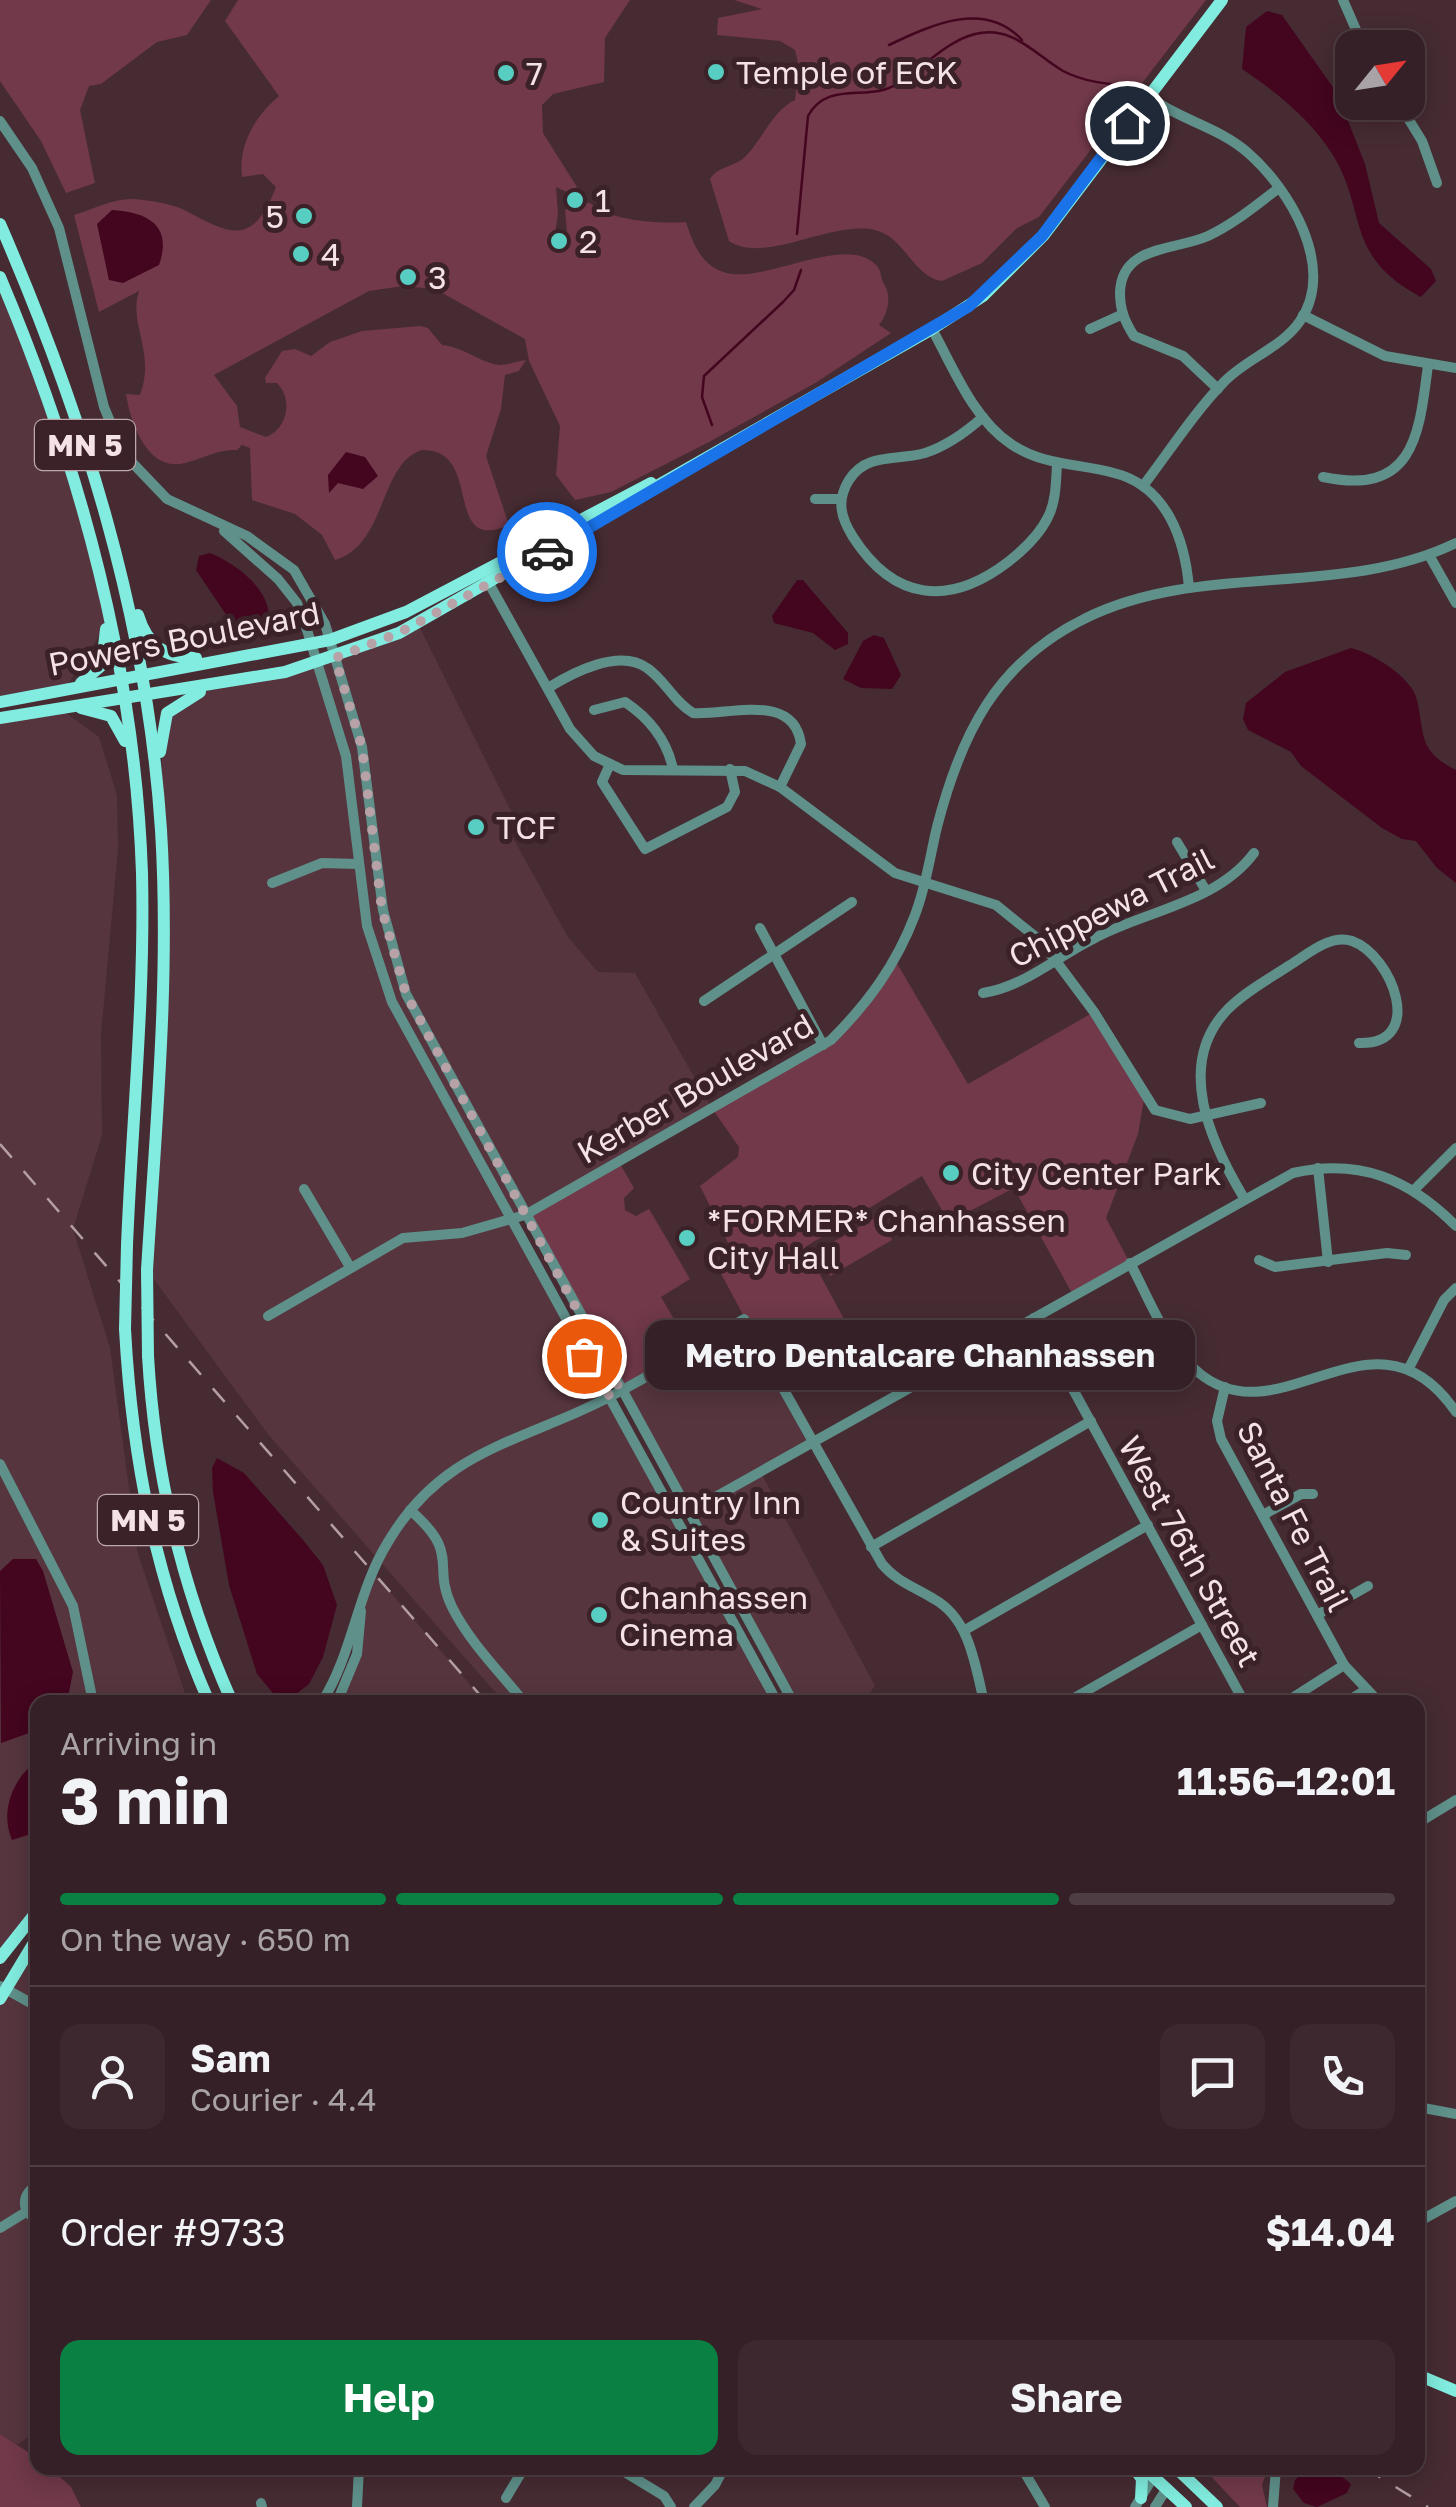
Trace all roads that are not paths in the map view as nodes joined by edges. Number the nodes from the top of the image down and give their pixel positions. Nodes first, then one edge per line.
1 (1222, 0) edge
2 (1343, 0) edge
3 (1356, 30) edge
4 (1148, 95) junction
5 (1409, 120) edge
6 (0, 121) edge
7 (1437, 183) dead end
8 (1278, 188) junction
9 (0, 224) edge
10 (0, 277) edge
11 (1122, 314) junction
12 (1303, 315) junction
13 (932, 329) junction
14 (1090, 329) dead end
15 (1428, 365) junction
16 (1456, 368) edge
17 (1218, 389) junction
18 (983, 417) junction
19 (1057, 464) junction
20 (1323, 477) dead end
21 (98, 484) junction
22 (1143, 486) junction
23 (816, 499) dead end
24 (842, 500) junction
25 (86, 518) junction
26 (216, 524) junction
27 (1456, 543) edge
28 (1429, 555) junction
29 (487, 579) junction
30 (1189, 588) junction
31 (1456, 603) edge
32 (330, 640) junction
33 (312, 646) junction
34 (243, 654) junction
35 (335, 658) junction
36 (318, 664) junction
37 (142, 674) junction
38 (122, 678) junction
39 (230, 682) junction
40 (548, 688) junction
41 (65, 689) junction
42 (146, 694) junction
43 (125, 698) junction
44 (0, 702) edge
45 (49, 709) junction
46 (594, 710) dead end
47 (0, 718) edge
48 (610, 764) junction
49 (730, 769) junction
50 (673, 770) junction
51 (780, 788) junction
52 (160, 829) junction
53 (140, 832) junction
54 (1177, 842) dead end
55 (1254, 853) dead end
56 (358, 864) junction
57 (925, 882) junction
58 (272, 883) dead end
59 (1204, 890) junction
60 (852, 902) dead end
61 (760, 928) dead end
62 (774, 954) junction
63 (1056, 961) junction
64 (983, 993) dead end
65 (704, 1001) dead end
66 (1359, 1043) dead end
67 (823, 1046) junction
68 (1261, 1104) dead end
69 (1206, 1116) junction
70 (1456, 1148) edge
71 (1318, 1168) junction
72 (304, 1189) dead end
73 (1414, 1190) junction
74 (1244, 1198) junction
75 (525, 1215) junction
76 (510, 1220) junction
77 (1456, 1226) edge
78 (1406, 1255) dead end
79 (1260, 1260) dead end
80 (1328, 1262) junction
81 (1130, 1263) junction
82 (350, 1268) junction
83 (1456, 1288) edge
84 (268, 1316) dead end
85 (1034, 1318) junction
86 (1409, 1368) junction
87 (1225, 1387) junction
88 (620, 1389) junction
89 (606, 1396) junction
90 (1456, 1412) edge
91 (1091, 1421) junction
92 (813, 1442) junction
93 (0, 1464) edge
94 (1314, 1494) dead end
95 (410, 1510) junction
96 (688, 1513) junction
97 (1262, 1515) junction
98 (675, 1520) junction
99 (1148, 1525) junction
100 (871, 1547) junction
101 (1368, 1586) dead end
102 (1316, 1615) junction
103 (1202, 1624) junction
104 (965, 1630) junction
105 (1344, 1665) junction
106 (1364, 1691) junction
107 (337, 1694) edge
108 (91, 1695) edge
109 (205, 1695) edge
110 (230, 1695) edge
111 (518, 1695) edge
112 (773, 1695) edge
113 (788, 1695) edge
114 (982, 1695) edge
115 (1079, 1695) edge
116 (1240, 1695) edge
117 (1297, 1695) edge
118 (1357, 1695) edge
119 (1369, 1695) edge
120 (1456, 1800) edge
121 (1425, 1819) edge
122 (30, 1920) edge
123 (30, 1948) edge
124 (0, 1958) edge
125 (2, 1991) edge
126 (30, 2003) edge
127 (1425, 2109) edge
128 (1456, 2114) edge
129 (30, 2192) edge
130 (1456, 2201) edge
131 (26, 2212) junction
132 (30, 2215) edge
133 (1425, 2218) edge
134 (0, 2228) edge
135 (1425, 2379) edge
136 (1456, 2391) edge
137 (358, 2475) edge
138 (520, 2475) edge
139 (630, 2475) edge
140 (720, 2475) edge
141 (1026, 2475) edge
142 (1140, 2475) edge
143 (1151, 2475) edge
144 (1157, 2475) edge
145 (1174, 2475) edge
146 (1185, 2475) edge
147 (1275, 2475) edge
148 (1166, 2488) junction
149 (506, 2498) dead end
150 (1138, 2502) edge
151 (356, 2507) edge
152 (671, 2507) edge
153 (694, 2507) edge
154 (1044, 2507) edge
155 (1154, 2507) edge
156 (1186, 2507) edge
157 (1217, 2507) edge
158 (1273, 2507) edge

1 - 4 main road, Powers Boulevard
2 - 3 street
4 - 8 street
4 - 13 main road, Powers Boulevard
5 - 7 street
6 - 26 street
8 - 11 street
8 - 12 street
9 - 21 main road, MN 5
10 - 25 main road, MN 5
11 - 14 street
11 - 17 street
12 - 15 street
12 - 17 street
13 - 18 street
13 - 29 main road, Powers Boulevard
15 - 16 street
15 - 20 street
17 - 22 street
18 - 19 street
18 - 24 street
19 - 22 street
19 - 24 street
21 - 34 main road
21 - 37 main road, MN 5
22 - 30 street
23 - 24 street
25 - 38 main road, MN 5
25 - 41 main road
26 - 32 street
26 - 33 street
27 - 28 street, Kerber Boulevard
28 - 30 street, Kerber Boulevard
28 - 31 street
29 - 32 main road, Powers Boulevard
29 - 35 main road, Powers Boulevard
29 - 40 street
30 - 57 street, Kerber Boulevard
32 - 33 main road, Powers Boulevard
32 - 35 street
33 - 34 main road, Powers Boulevard
33 - 36 street
34 - 37 main road, Powers Boulevard
35 - 36 main road, Powers Boulevard
35 - 75 street
36 - 39 main road, Powers Boulevard
36 - 56 street
37 - 38 main road, Powers Boulevard
37 - 42 main road, MN 5
38 - 41 main road, Powers Boulevard
38 - 43 main road, MN 5
39 - 42 main road, Powers Boulevard
39 - 52 main road
40 - 48 street
40 - 51 street
41 - 44 main road, Powers Boulevard
42 - 43 main road, Powers Boulevard
42 - 52 main road, MN 5
43 - 45 main road, Powers Boulevard
43 - 53 main road, MN 5
45 - 47 main road, Powers Boulevard
45 - 53 main road
46 - 50 street
48 - 49 street
48 - 50 street
49 - 50 street
49 - 51 street
51 - 57 street
52 - 110 main road, MN 5, bridge
53 - 109 main road, MN 5, bridge
54 - 59 street
55 - 59 street, Chippewa Trail
56 - 58 street
56 - 76 street
57 - 63 street
57 - 67 street, Kerber Boulevard
59 - 63 street, Chippewa Trail
60 - 62 street
61 - 62 street
62 - 65 street
62 - 67 street
63 - 64 street, Chippewa Trail
63 - 69 street
66 - 69 street
67 - 75 street, Kerber Boulevard
68 - 69 street
69 - 74 street
70 - 73 street
71 - 73 street
71 - 74 street
71 - 80 street
72 - 82 street
73 - 77 street
74 - 81 street
75 - 76 street, Kerber Boulevard
75 - 88 street
76 - 82 street, Kerber Boulevard
76 - 89 street
78 - 80 street
79 - 80 street
81 - 85 street
81 - 87 street
82 - 84 street, Kerber Boulevard
83 - 86 street
85 - 91 street, West 76th Street
85 - 92 street
86 - 87 street
86 - 90 street
87 - 97 street, Santa Fe Trail
88 - 89 street
88 - 92 street
88 - 96 street
89 - 95 street
89 - 98 street
91 - 99 street, West 76th Street
91 - 100 street
92 - 96 street
92 - 100 street
93 - 108 street
94 - 97 street
95 - 107 street
95 - 111 street
96 - 98 street
96 - 113 street
97 - 102 street, Santa Fe Trail
98 - 112 street
99 - 103 street, West 76th Street
99 - 104 street
100 - 104 street
101 - 102 street
102 - 105 street, Santa Fe Trail
103 - 115 street
103 - 116 street, West 76th Street
104 - 114 street
105 - 106 street, Santa Fe Trail
105 - 117 street
106 - 118 street
106 - 119 street, Santa Fe Trail
120 - 121 street
122 - 124 main road
123 - 125 main road
125 - 126 street
127 - 128 street
129 - 131 street
130 - 133 street
131 - 132 street
131 - 134 street
135 - 136 main road
137 - 151 street
138 - 149 street
139 - 152 street
140 - 153 street
141 - 154 street
142 - 150 main road
143 - 150 street
144 - 148 main road
145 - 148 main road
146 - 157 main road
147 - 158 street
148 - 155 street
148 - 156 main road

